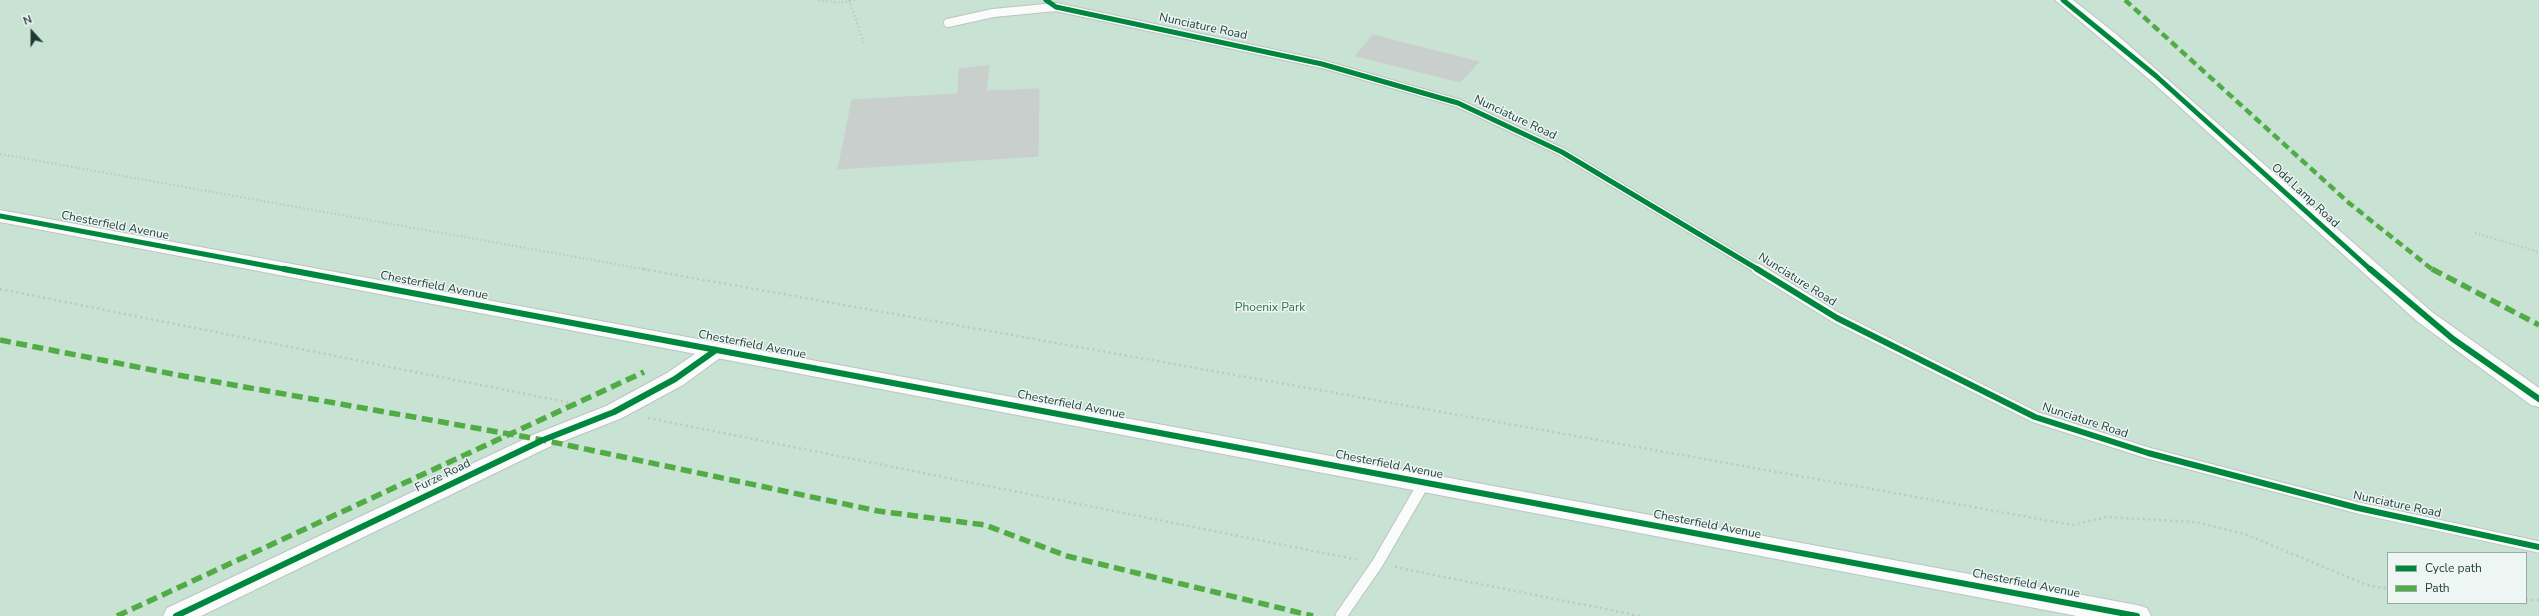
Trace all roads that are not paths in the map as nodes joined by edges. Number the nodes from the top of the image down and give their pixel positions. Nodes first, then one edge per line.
1 (1046, 0) edge
2 (2062, 0) edge
3 (1056, 7) junction
4 (948, 22) dead end
5 (0, 216) edge
6 (716, 350) junction
7 (2539, 399) edge
8 (1424, 483) junction
9 (2539, 547) edge
10 (176, 616) edge
11 (1341, 616) edge
12 (2137, 616) edge

1 - 3 lane
2 - 7 street, Odd Lamp Road
3 - 4 lane, Nunciature Road
3 - 9 lane, Nunciature Road
5 - 6 street, Chesterfield Avenue
6 - 8 street, Chesterfield Avenue
6 - 10 street, Furze Road
8 - 11 lane
8 - 12 street, Chesterfield Avenue

